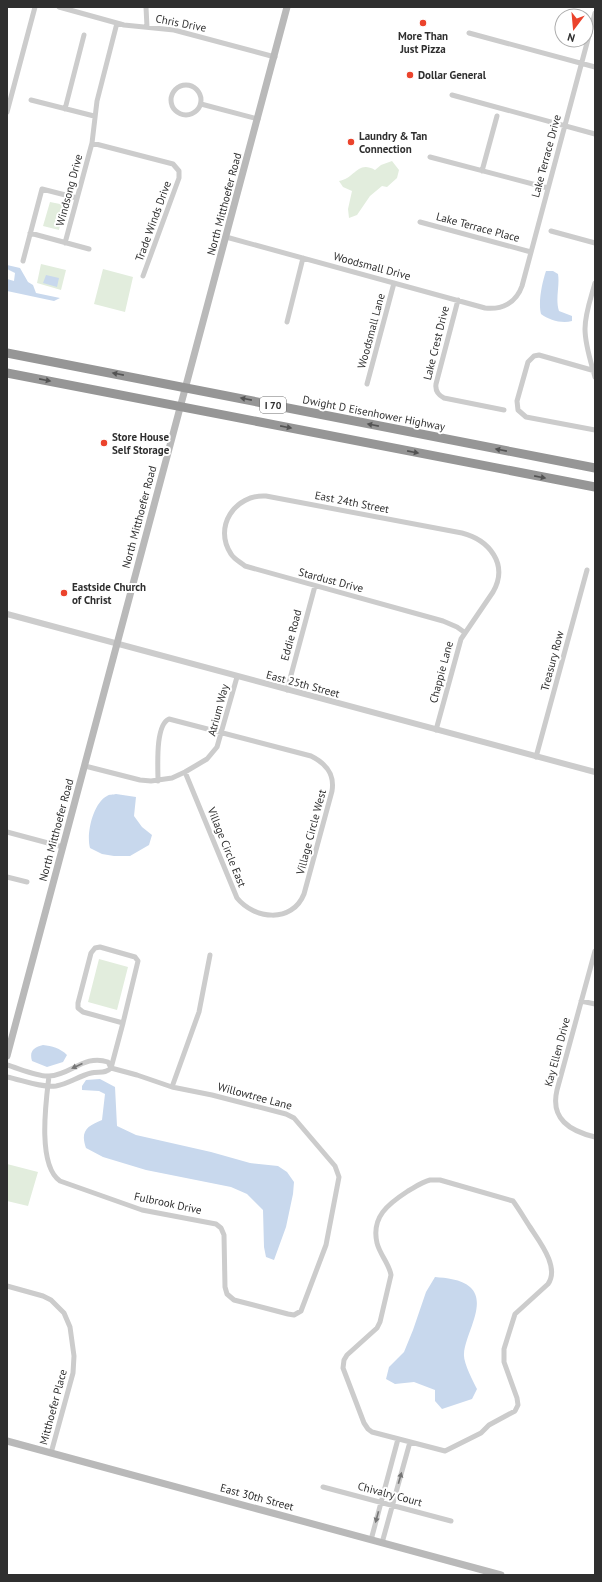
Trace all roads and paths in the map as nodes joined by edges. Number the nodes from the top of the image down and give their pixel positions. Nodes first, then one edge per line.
1 (35, 7) edge
2 (59, 7) edge
3 (146, 7) edge
4 (287, 7) edge
5 (595, 13) edge
6 (117, 23) junction
7 (147, 27) junction
8 (469, 33) dead end
9 (84, 35) dead end
10 (275, 57) junction
11 (582, 63) junction
12 (595, 67) edge
13 (452, 95) dead end
14 (9, 100) edge
15 (31, 100) dead end
16 (201, 104) junction
17 (65, 109) junction
18 (7, 112) edge
19 (94, 116) junction
20 (497, 116) dead end
21 (258, 119) junction
22 (565, 125) junction
23 (595, 134) edge
24 (92, 143) junction
25 (430, 157) dead end
26 (482, 171) junction
27 (548, 188) junction
28 (77, 198) junction
29 (420, 222) dead end
30 (552, 231) dead end
31 (30, 233) junction
32 (226, 237) junction
33 (65, 243) junction
34 (595, 243) edge
35 (89, 249) dead end
36 (531, 252) junction
37 (303, 258) junction
38 (23, 261) dead end
39 (143, 276) dead end
40 (394, 283) junction
41 (595, 283) edge
42 (458, 300) junction
43 (512, 302) joint
44 (287, 322) dead end
45 (7, 353) edge
46 (592, 356) edge
47 (594, 370) edge
48 (7, 372) edge
49 (595, 377) edge
50 (367, 384) dead end
51 (504, 410) dead end
52 (595, 430) edge
53 (595, 468) edge
54 (595, 487) edge
55 (228, 519) joint
56 (480, 540) joint
57 (587, 570) dead end
58 (315, 586) junction
59 (7, 614) edge
60 (464, 632) junction
61 (117, 644) junction
62 (237, 677) junction
63 (287, 690) junction
64 (436, 730) junction
65 (222, 732) junction
66 (536, 757) junction
67 (85, 766) junction
68 (185, 772) junction
69 (595, 772) edge
70 (158, 781) junction
71 (7, 832) edge
72 (63, 847) junction
73 (7, 877) edge
74 (27, 882) dead end
75 (290, 912) joint
76 (595, 952) edge
77 (210, 955) dead end
78 (581, 1001) junction
79 (595, 1004) edge
80 (123, 1023) junction
81 (7, 1056) edge
82 (7, 1065) edge
83 (111, 1068) junction
84 (49, 1076) junction
85 (7, 1077) edge
86 (48, 1086) junction
87 (172, 1087) junction
88 (595, 1137) edge
89 (7, 1286) edge
90 (294, 1315) joint
91 (401, 1440) junction
92 (7, 1441) edge
93 (410, 1442) junction
94 (51, 1453) junction
95 (323, 1487) dead end
96 (381, 1502) junction
97 (392, 1505) junction
98 (451, 1521) dead end
99 (371, 1540) junction
100 (382, 1543) junction
101 (501, 1575) edge

1 - 14 street
2 - 6 street, Chris Drive
3 - 7 street
4 - 10 main road, North Mitthoefer Road
5 - 11 street, Lake Terrace Drive
6 - 7 street, Chris Drive
6 - 19 street, Windsong Drive
7 - 10 street, Chris Drive
8 - 11 street
9 - 17 street
10 - 21 main road, North Mitthoefer Road
11 - 12 street
11 - 22 street, Lake Terrace Drive
13 - 22 street
14 - 18 street
15 - 17 street
16 - 16 street
16 - 21 street
17 - 19 street
19 - 24 street, Windsong Drive
20 - 26 street
21 - 32 main road, North Mitthoefer Road
22 - 23 street
22 - 27 street, Lake Terrace Drive
24 - 28 street, Windsong Drive
24 - 39 street, Trade Winds Drive
25 - 26 street
26 - 27 street
27 - 36 street, Lake Terrace Drive
28 - 31 street
28 - 33 street, Windsong Drive
29 - 36 street, Lake Terrace Place
30 - 34 street
31 - 33 street
31 - 38 street
32 - 37 street, Woodsmall Drive
32 - 61 main road, North Mitthoefer Road
33 - 35 street, Windsong Drive
36 - 43 street, Lake Terrace Drive
37 - 40 street, Woodsmall Drive
37 - 44 street
40 - 42 street, Woodsmall Drive
40 - 50 street, Woodsmall Lane
41 - 46 street
42 - 43 street, Woodsmall Drive
42 - 51 street, Lake Crest Drive
53 -> 45 highway, Dwight D Eisenhower Highway / I 70
46 - 47 street
47 - 49 street
47 - 52 street
48 -> 54 highway, I 70
55 - 56 street, East 24th Street
55 - 58 street, Stardust Drive
56 - 60 street, Chappie Lane
57 - 66 street, Treasury Row
58 - 60 street, Stardust Drive
58 - 63 street, Eddie Road
59 - 61 street, East 25th Street
60 - 64 street, Chappie Lane
61 - 62 street, East 25th Street
61 - 67 main road, North Mitthoefer Road
62 - 63 street, East 25th Street
62 - 65 street, Atrium Way
63 - 64 street, East 25th Street
64 - 66 street, East 25th Street
65 - 68 street, Atrium Way
65 - 70 street, Village Circle West
65 - 75 street, Village Circle West
66 - 69 street, East 25th Street
67 - 70 street, Atrium Way
67 - 72 main road, North Mitthoefer Road
68 - 70 street, Atrium Way
68 - 75 street, Village Circle East
71 - 72 street
72 - 81 main road, North Mitthoefer Road
73 - 74 street
76 - 78 street, Kay Ellen Drive
77 - 87 street
78 - 79 street
78 - 88 street, Kay Ellen Drive
80 - 80 street
80 - 83 street
82 - 84 street
83 -> 84 street, Willowtree Lane
83 - 86 street, Willowtree Lane
83 - 87 street, Willowtree Lane
84 - 86 street, Fulbrook Drive
85 - 86 street, Willowtree Lane
86 - 90 street, Fulbrook Drive
87 - 90 street, Willowtree Lane
89 - 94 street, Mitthoefer Place
91 - 93 street
91 - 93 street
91 - 96 street
92 - 94 main road, East 30th Street
97 -> 93 street
94 - 99 main road, East 30th Street
95 - 96 street, Chivalry Court
96 - 97 street, Chivalry Court
96 -> 99 street
97 - 98 street, Chivalry Court
97 - 100 street
99 - 100 main road, East 30th Street
100 - 101 main road, East 30th Street

